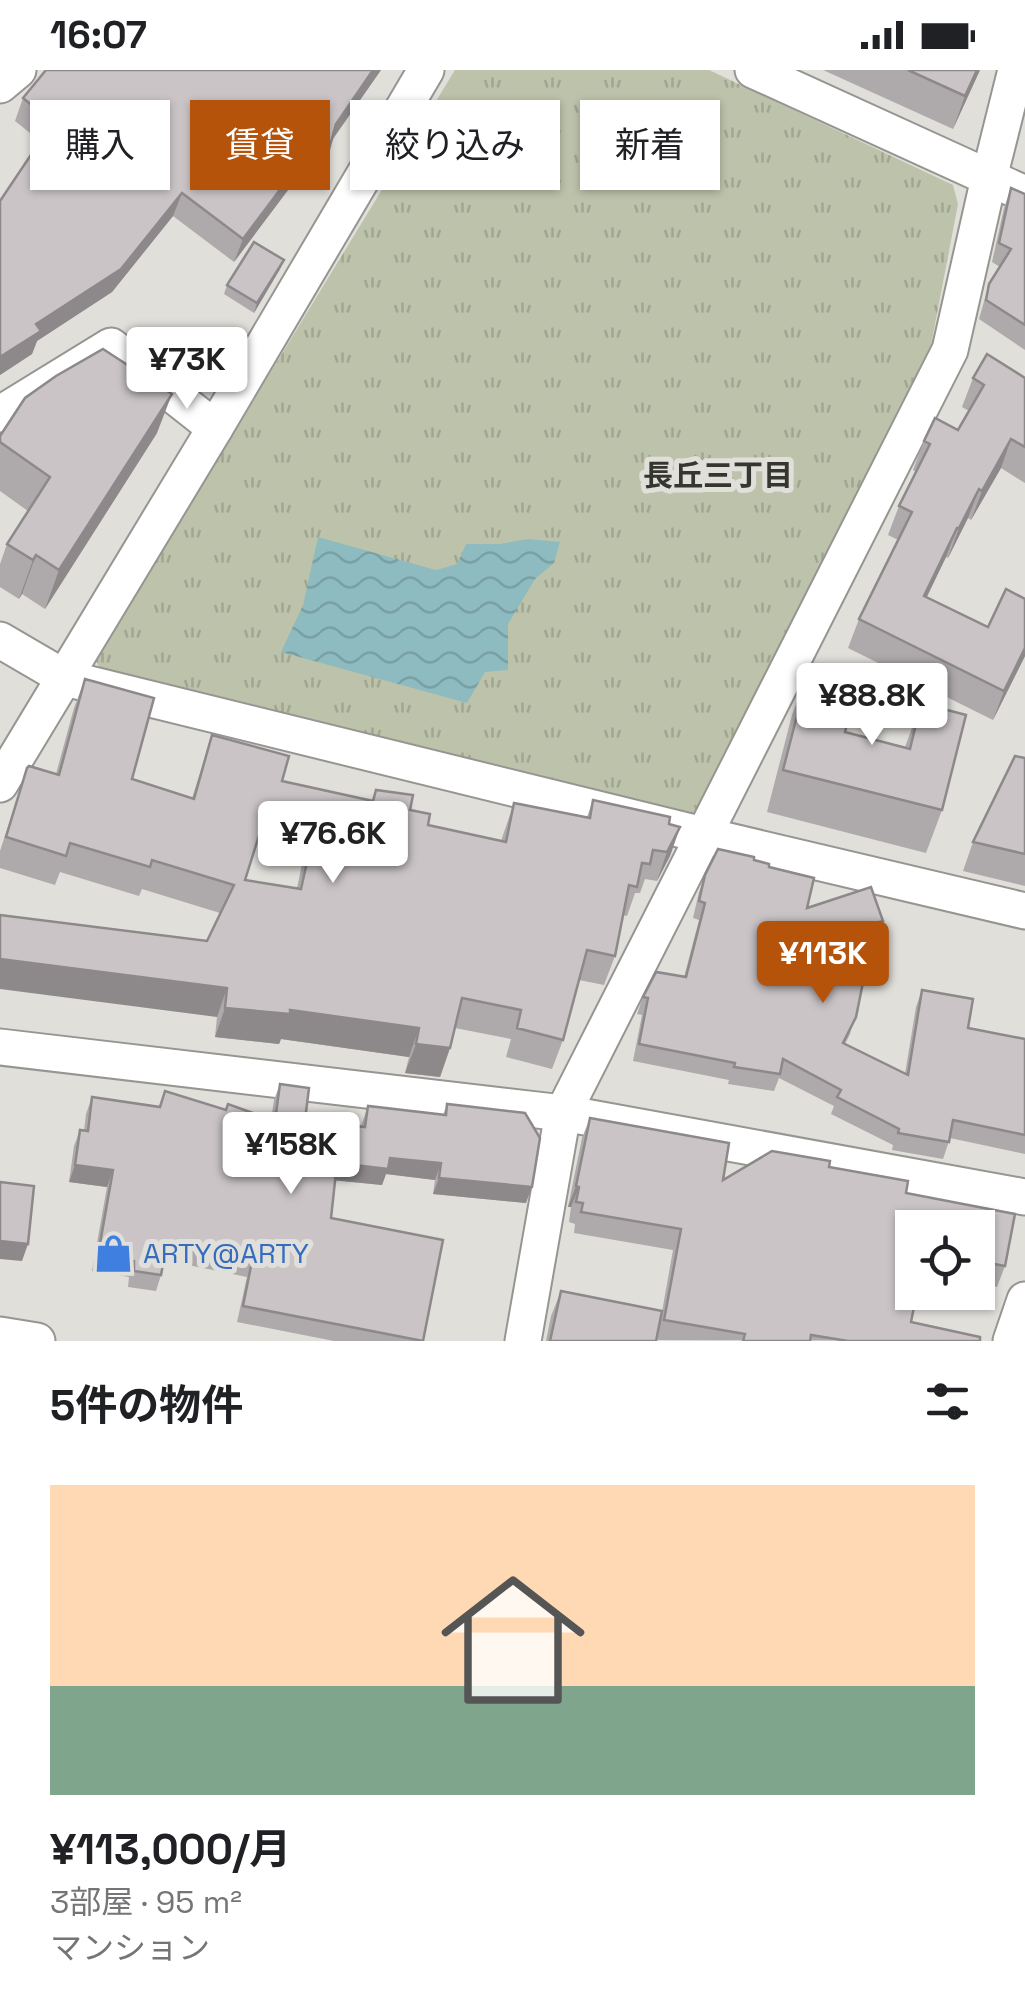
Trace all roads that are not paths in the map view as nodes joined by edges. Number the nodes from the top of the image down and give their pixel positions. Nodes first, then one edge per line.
1 (18, 70) edge
2 (426, 70) edge
3 (753, 70) edge
4 (1016, 70) edge
5 (0, 85) edge
6 (988, 178) junction
7 (1025, 194) edge
8 (0, 414) edge
9 (215, 428) junction
10 (0, 640) edge
11 (64, 678) junction
12 (0, 784) edge
13 (704, 835) junction
14 (1025, 911) edge
15 (0, 1047) edge
16 (563, 1112) junction
17 (1025, 1197) edge
18 (1025, 1300) edge
19 (0, 1335) edge
20 (37, 1341) edge
21 (523, 1341) edge
22 (1011, 1341) edge

1 - 5 street
2 - 9 street
3 - 6 street
4 - 6 street
6 - 7 street
6 - 13 street
8 - 9 street
9 - 11 street
10 - 11 street
11 - 12 street
11 - 13 street
13 - 14 street
13 - 16 street
15 - 16 street
16 - 17 street
16 - 21 street
18 - 22 street
19 - 20 street

